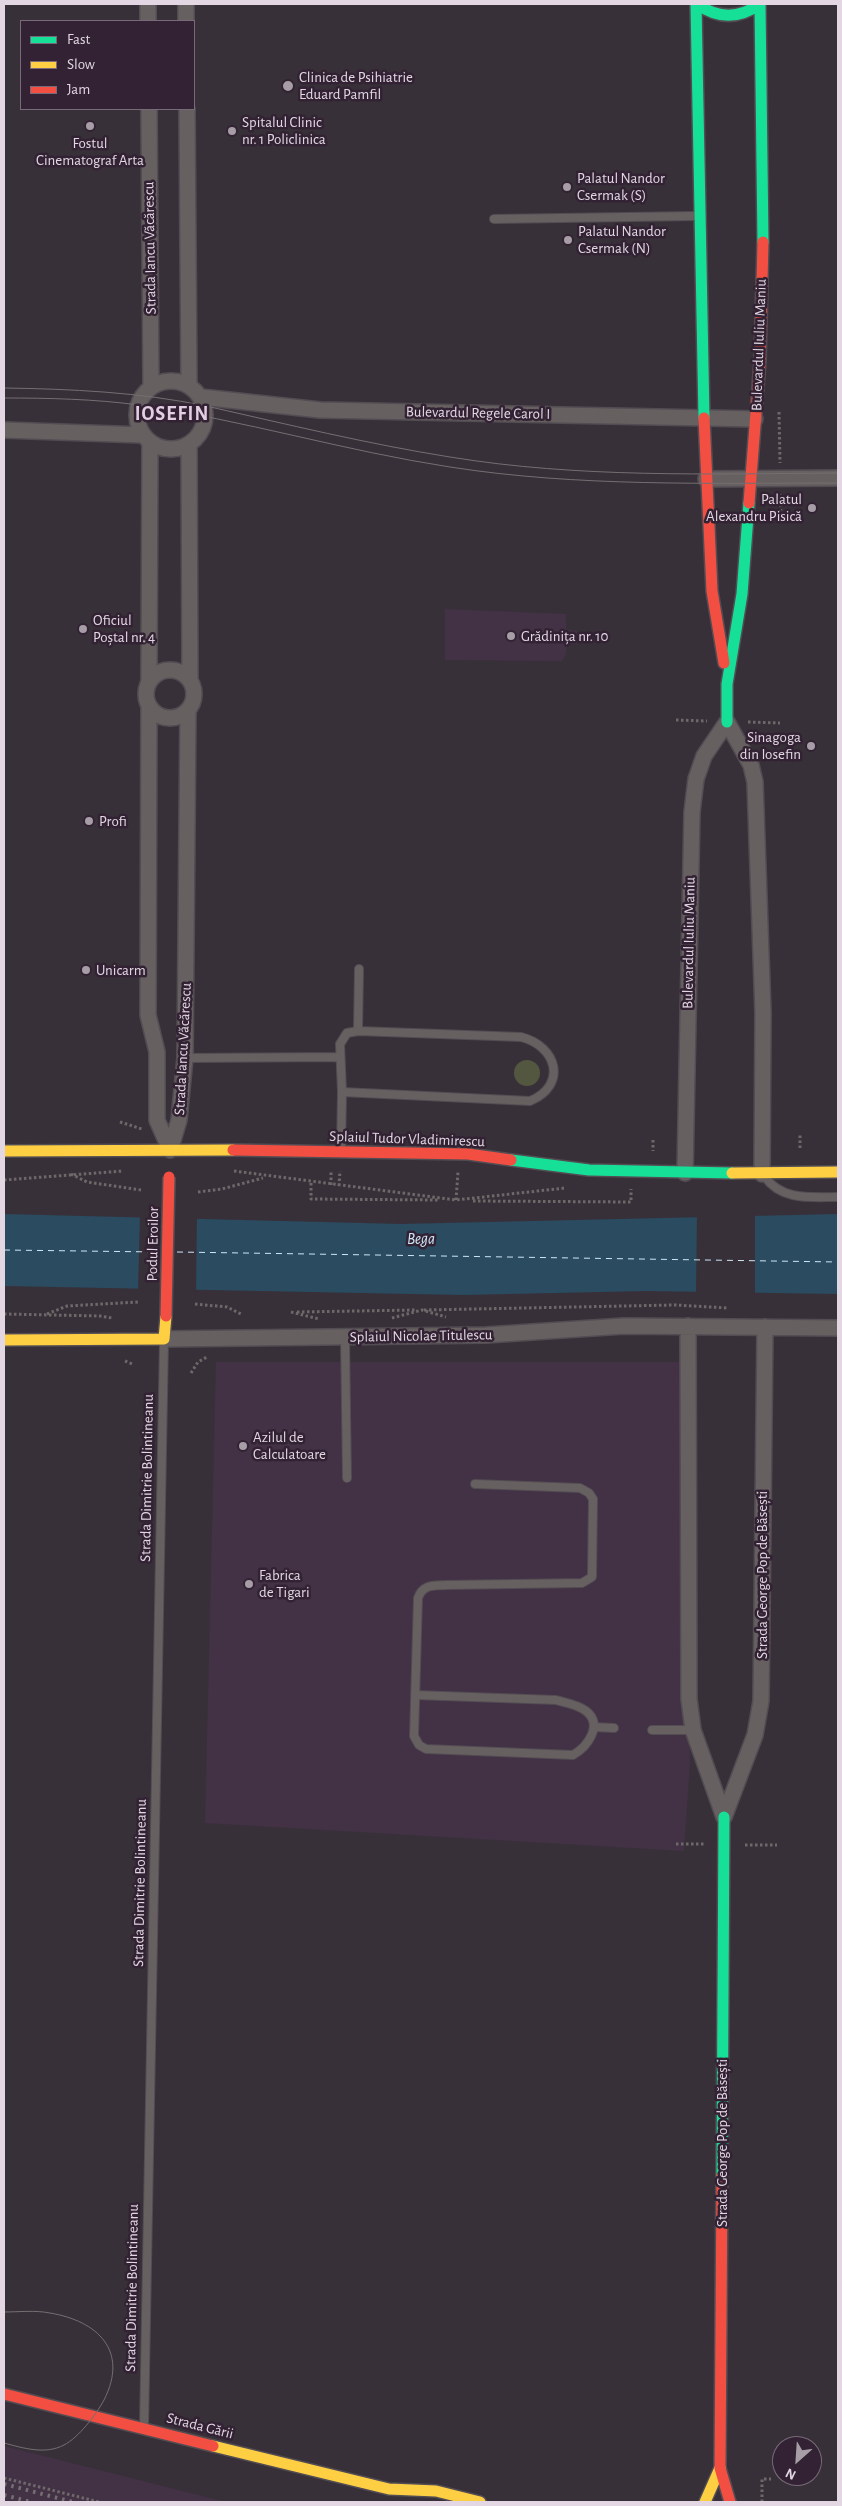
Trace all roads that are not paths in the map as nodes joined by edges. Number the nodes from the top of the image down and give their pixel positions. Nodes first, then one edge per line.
1 (148, 4) edge
2 (186, 4) edge
3 (696, 4) edge
4 (760, 4) edge
5 (148, 20) edge
6 (186, 20) edge
7 (149, 110) edge
8 (187, 110) edge
9 (697, 216) junction
10 (494, 219) dead end
11 (189, 385) junction
12 (151, 387) junction
13 (201, 397) junction
14 (704, 418) junction
15 (755, 419) junction
16 (4, 430) edge
17 (147, 438) junction
18 (189, 445) junction
19 (750, 478) junction
20 (838, 478) edge
21 (706, 479) junction
22 (190, 679) junction
23 (149, 680) junction
24 (727, 684) junction
25 (149, 707) junction
26 (188, 710) junction
27 (727, 722) junction
28 (359, 969) dead end
29 (358, 1031) junction
30 (340, 1057) junction
31 (185, 1058) junction
32 (342, 1092) junction
33 (4, 1151) edge
34 (341, 1151) junction
35 (169, 1164) junction
36 (838, 1172) edge
37 (685, 1173) junction
38 (762, 1174) junction
39 (838, 1197) edge
40 (688, 1326) junction
41 (765, 1327) junction
42 (838, 1328) edge
43 (345, 1337) junction
44 (164, 1339) junction
45 (4, 1340) edge
46 (347, 1478) dead end
47 (475, 1484) dead end
48 (416, 1694) junction
49 (594, 1727) junction
50 (614, 1728) dead end
51 (652, 1730) dead end
52 (693, 1730) junction
53 (724, 1818) junction
54 (4, 2394) edge
55 (144, 2428) junction
56 (720, 2468) junction
57 (389, 2489) junction
58 (411, 2502) edge
59 (480, 2502) edge
60 (705, 2502) edge
61 (730, 2502) edge

1 - 5 street
2 - 6 street
3 - 4 main road
3 - 9 main road, Bulevardul Iuliu Maniu
4 - 15 main road, Bulevardul Iuliu Maniu
7 - 12 street, Strada Iancu Văcărescu
8 - 11 street
9 - 10 lane
9 - 14 main road, Bulevardul Iuliu Maniu
11 - 12 street
11 - 13 street
12 - 17 street
13 - 14 street, Bulevardul Regele Carol I
13 - 18 street
14 - 15 street, Bulevardul Regele Carol I
14 - 21 main road, Bulevardul Iuliu Maniu
15 - 19 main road, Bulevardul Iuliu Maniu
16 - 17 street
17 - 18 street
17 - 23 street
18 - 22 street
19 - 20 street
19 - 21 street
19 - 24 main road, Bulevardul Iuliu Maniu
21 - 24 main road, Bulevardul Iuliu Maniu
22 - 23 street
22 - 26 street
23 - 25 street
24 - 27 main road, Bulevardul Iuliu Maniu
25 - 26 street
25 - 35 street, Strada Iancu Văcărescu
26 - 31 street, Strada Iancu Văcărescu
27 - 37 street, Bulevardul Iuliu Maniu
27 - 38 street, Bulevardul Iuliu Maniu
28 - 29 lane
29 - 30 lane
29 - 32 lane
30 - 31 lane
30 - 32 lane
31 - 35 street, Strada Iancu Văcărescu
32 - 34 lane
33 - 35 main road, Splaiul Tudor Vladimirescu
34 - 35 main road, Splaiul Tudor Vladimirescu
34 - 37 main road, Splaiul Tudor Vladimirescu
35 - 44 main road, Podul Eroilor, bridge
36 - 38 main road, Splaiul Tudor Vladimirescu
37 - 38 main road, Splaiul Tudor Vladimirescu
38 - 39 lane
40 - 41 street, Splaiul Nicolae Titulescu
40 - 43 street, Splaiul Nicolae Titulescu
40 - 52 street, Strada George Pop de Băsești
41 - 42 street, Splaiul Nicolae Titulescu
41 - 53 street, Strada George Pop de Băsești
43 - 44 street, Splaiul Nicolae Titulescu
43 - 46 lane
44 - 45 main road, Splaiul Nicolae Titulescu
44 - 55 lane, Strada Dimitrie Bolintineanu
47 - 48 lane
48 - 49 lane
48 - 49 lane
49 - 50 lane
51 - 52 lane
52 - 53 street, Strada George Pop de Băsești
53 - 56 main road, Strada George Pop de Băsești
54 - 55 main road, Strada Gării
55 - 57 main road, Strada Gării
56 - 60 main road, Strada George Pop de Băsești
56 - 61 main road, Strada George Pop de Băsești
57 - 58 main road, Strada Gării
57 - 59 main road, Strada Gării

